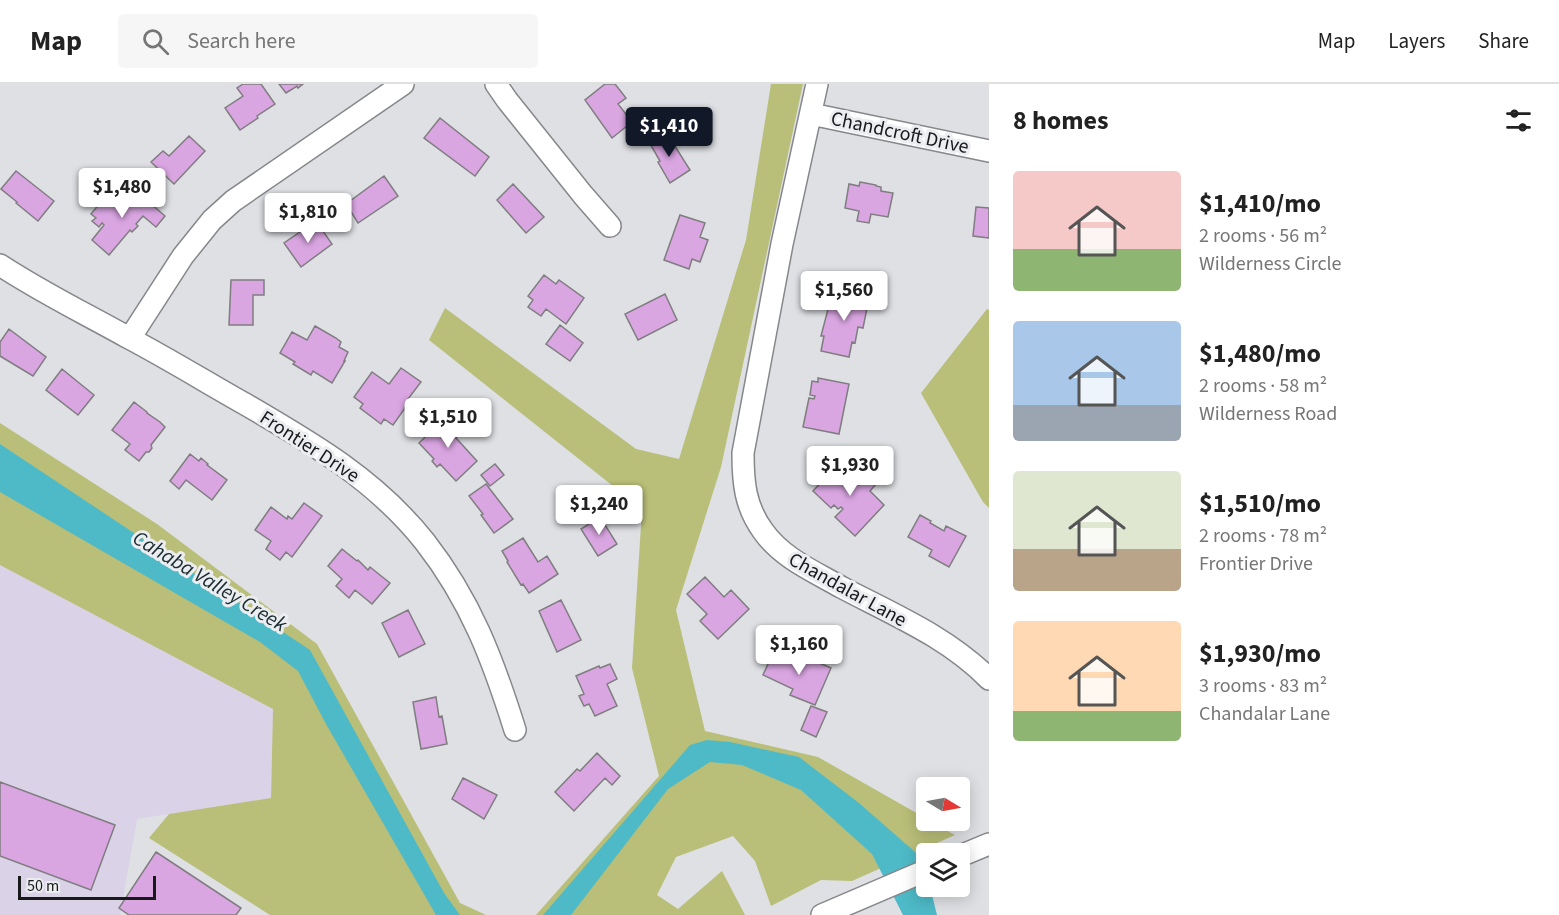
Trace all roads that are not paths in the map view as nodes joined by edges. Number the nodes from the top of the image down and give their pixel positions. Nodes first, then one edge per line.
1 (403, 84) edge
2 (496, 84) edge
3 (817, 84) edge
4 (811, 114) junction
5 (989, 151) edge
6 (610, 226) dead end
7 (0, 265) edge
8 (130, 338) junction
9 (989, 679) edge
10 (515, 730) dead end
11 (989, 844) edge
12 (970, 852) edge
13 (916, 875) edge
14 (822, 915) edge

1 - 8 street
2 - 6 street
3 - 4 street, Chandalar Lane
4 - 5 street, Chandcroft Drive
4 - 9 street, Chandalar Lane
7 - 8 street, Frontier Drive
8 - 10 street, Frontier Drive
11 - 12 street
13 - 14 street

